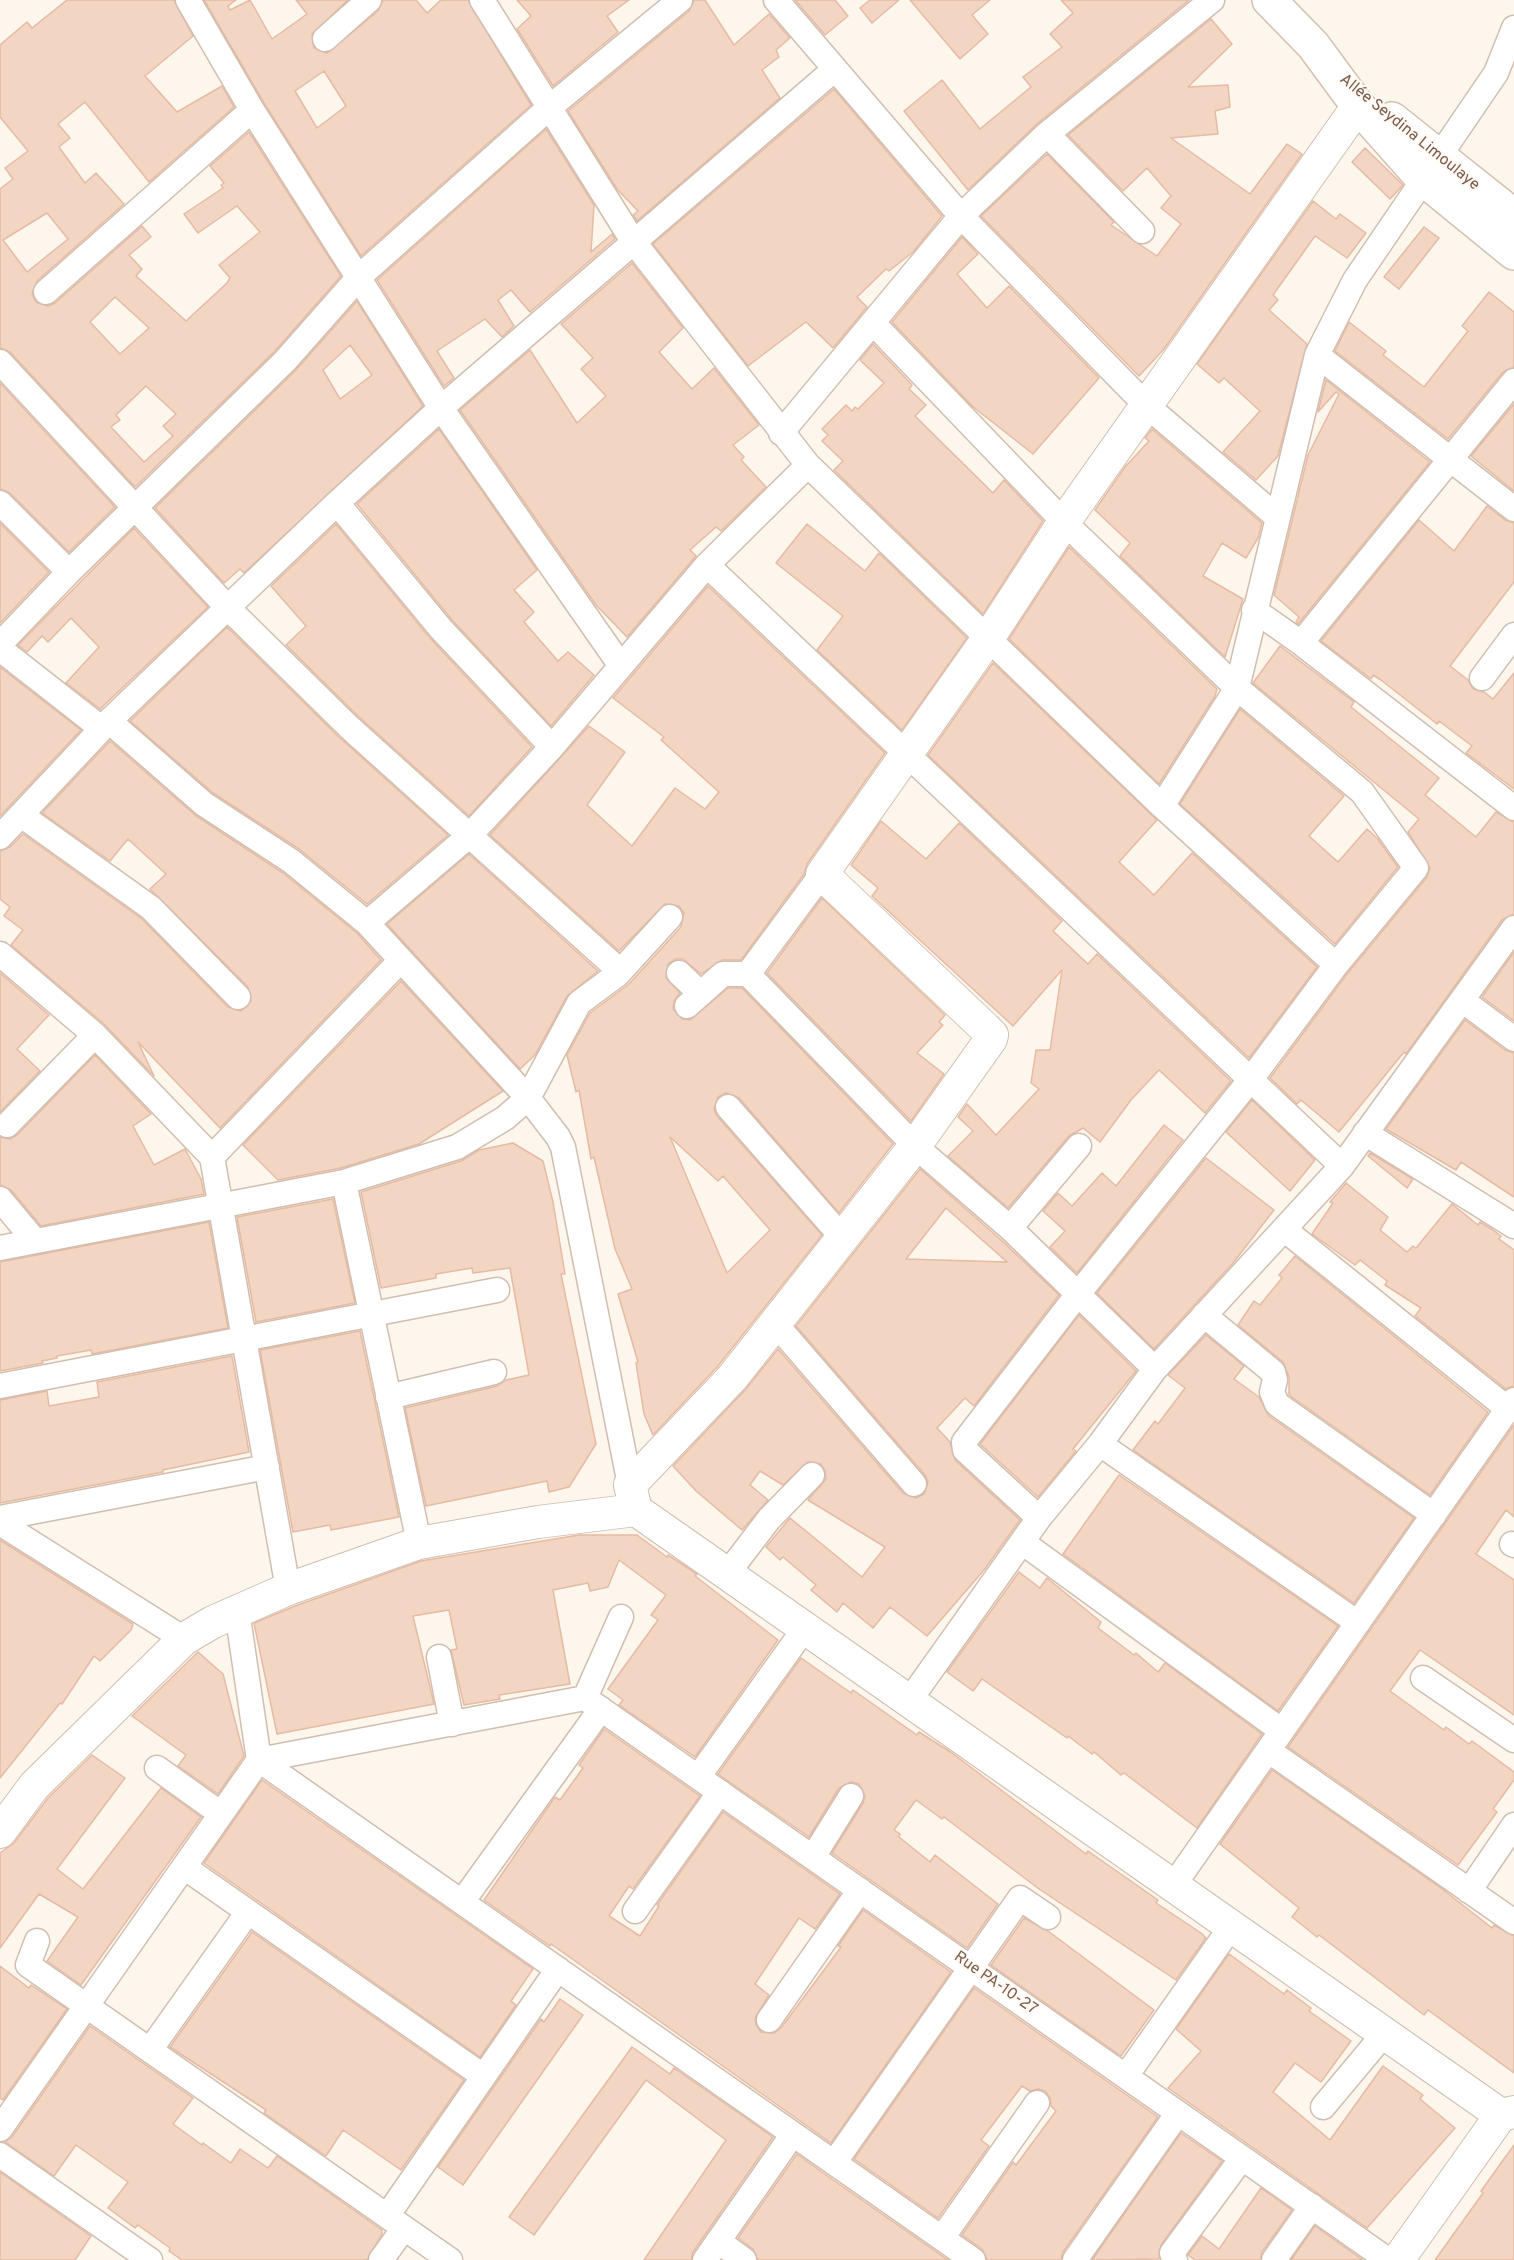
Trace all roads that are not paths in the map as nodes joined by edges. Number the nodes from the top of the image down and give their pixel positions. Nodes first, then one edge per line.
1 (188, 0) edge
2 (369, 0) edge
3 (482, 0) edge
4 (680, 0) edge
5 (776, 0) edge
6 (1212, 0) edge
7 (1269, 0) edge
8 (1514, 28) edge
9 (325, 39) dead end
10 (835, 69) junction
11 (1335, 73) junction
12 (1358, 106) junction
13 (550, 107) junction
14 (252, 110) junction
15 (1047, 134) junction
16 (1429, 167) junction
17 (962, 216) junction
18 (1514, 216) edge
19 (1142, 231) dead end
20 (633, 241) junction
21 (1514, 253) edge
22 (360, 276) junction
23 (46, 292) dead end
24 (874, 324) junction
25 (1317, 356) junction
26 (0, 362) edge
27 (1514, 381) edge
28 (1146, 405) junction
29 (441, 408) junction
30 (781, 433) junction
31 (1450, 460) junction
32 (808, 465) junction
33 (0, 503) edge
34 (338, 503) junction
35 (136, 507) junction
36 (1514, 509) edge
37 (1277, 517) junction
38 (1064, 522) junction
39 (707, 565) junction
40 (69, 572) junction
41 (227, 607) junction
42 (1254, 610) junction
43 (1514, 634) edge
44 (989, 637) junction
45 (1301, 643) junction
46 (0, 644) edge
47 (0, 649) edge
48 (621, 666) junction
49 (1482, 678) dead end
50 (1237, 688) junction
51 (105, 724) junction
52 (552, 747) junction
53 (907, 752) junction
54 (1162, 806) junction
55 (1514, 808) edge
56 (21, 815) junction
57 (470, 835) junction
58 (0, 837) edge
59 (822, 874) junction
60 (670, 917) dead end
61 (367, 923) junction
62 (1514, 928) edge
63 (0, 954) edge
64 (400, 961) junction
65 (1336, 965) junction
66 (620, 971) junction
67 (680, 973) dead end
68 (748, 974) junction
69 (238, 997) dead end
70 (1462, 1000) junction
71 (95, 1035) junction
72 (1514, 1039) edge
73 (1251, 1079) junction
74 (528, 1098) junction
75 (728, 1107) dead end
76 (7, 1125) dead end
77 (1365, 1133) junction
78 (915, 1146) junction
79 (1079, 1146) dead end
80 (212, 1157) junction
81 (1342, 1166) junction
82 (344, 1182) junction
83 (0, 1199) edge
84 (220, 1206) junction
85 (1514, 1226) edge
86 (1010, 1228) junction
87 (1285, 1230) junction
88 (841, 1236) junction
89 (35, 1241) junction
90 (0, 1248) edge
91 (497, 1290) dead end
92 (1078, 1294) junction
93 (371, 1314) junction
94 (1204, 1316) junction
95 (774, 1322) junction
96 (244, 1339) junction
97 (1155, 1369) junction
98 (494, 1372) dead end
99 (0, 1386) edge
100 (388, 1397) junction
101 (1511, 1404) edge
102 (1100, 1444) junction
103 (267, 1467) junction
104 (812, 1475) dead end
105 (914, 1484) dead end
106 (633, 1497) junction
107 (1434, 1515) junction
108 (0, 1518) edge
109 (1039, 1518) junction
110 (0, 1523) edge
111 (1022, 1542) junction
112 (419, 1543) junction
113 (727, 1574) junction
114 (288, 1589) junction
115 (237, 1611) junction
116 (621, 1617) dead end
117 (1358, 1623) junction
118 (805, 1628) junction
119 (184, 1639) junction
120 (439, 1657) dead end
121 (1423, 1678) dead end
122 (909, 1701) junction
123 (593, 1704) junction
124 (452, 1724) junction
125 (1282, 1731) junction
126 (1514, 1740) edge
127 (1269, 1751) junction
128 (259, 1760) junction
129 (157, 1768) dead end
130 (698, 1777) junction
131 (720, 1792) junction
132 (851, 1796) dead end
133 (222, 1814) junction
134 (1514, 1825) edge
135 (0, 1832) edge
136 (813, 1857) junction
137 (184, 1867) junction
138 (1173, 1886) junction
139 (860, 1890) junction
140 (1469, 1890) junction
141 (462, 1902) junction
142 (248, 1911) junction
143 (635, 1911) dead end
144 (1048, 1917) dead end
145 (1514, 1922) edge
146 (1231, 1927) junction
147 (37, 1941) dead end
148 (971, 1968) junction
149 (558, 1969) junction
150 (87, 2006) junction
151 (769, 2020) dead end
152 (1384, 2034) junction
153 (150, 2050) junction
154 (483, 2076) junction
155 (1126, 2076) junction
156 (1037, 2103) dead end
157 (1323, 2107) dead end
158 (1178, 2113) junction
159 (1507, 2113) edge
160 (2, 2120) edge
161 (793, 2134) junction
162 (0, 2155) edge
163 (1242, 2158) junction
164 (834, 2163) junction
165 (1312, 2206) junction
166 (395, 2222) junction
167 (942, 2238) junction
168 (712, 2250) edge
169 (150, 2260) edge
170 (381, 2260) edge
171 (450, 2260) edge
172 (744, 2260) edge
173 (973, 2260) edge
174 (1075, 2260) edge
175 (1175, 2260) edge
176 (1274, 2260) edge
177 (1388, 2260) edge
178 (1398, 2260) edge

1 - 14 street
2 - 9 street
3 - 13 street
4 - 13 street
5 - 10 street
6 - 15 street
7 - 11 main road
8 - 16 street
10 - 17 street
10 - 20 street
11 - 12 main road, Allée Seydina Limoulaye
11 - 16 main road, Allée Seydina Limoulaye
12 - 16 main road, Allée Seydina Limoulaye
12 - 28 street
13 - 20 street
13 - 22 street
14 - 22 street
14 - 23 street
15 - 17 street
15 - 19 street
16 - 18 main road, Allée Seydina Limoulaye
16 - 21 main road, Allée Seydina Limoulaye
16 - 25 street
17 - 24 street
17 - 28 street
20 - 29 street
20 - 30 street
22 - 29 street
22 - 35 street
24 - 30 street
24 - 38 street
25 - 31 street
25 - 37 street
26 - 35 street
27 - 31 street
28 - 37 street
28 - 38 street
29 - 34 street
29 - 48 street
30 - 32 street
31 - 36 street
31 - 45 street
32 - 39 street
32 - 44 street
33 - 40 street
34 - 41 street
34 - 52 street
35 - 40 street
35 - 41 street
37 - 42 street
38 - 44 street
38 - 50 street
39 - 48 street
39 - 53 street
40 - 46 street
41 - 51 street
41 - 57 street
42 - 45 street
42 - 50 street
43 - 49 street
44 - 53 street
44 - 54 street
45 - 55 street
47 - 51 street
48 - 52 street
50 - 54 street
50 - 65 street
51 - 56 street
51 - 61 street
52 - 57 street
53 - 59 street
53 - 73 street
54 - 65 street
56 - 58 street
56 - 69 street
57 - 61 street
57 - 66 street
59 - 68 street
59 - 78 street
60 - 66 street
61 - 64 street
62 - 70 street
63 - 71 street
64 - 74 street
64 - 80 street
65 - 73 street
66 - 74 street
67 - 68 street
68 - 78 street
70 - 72 street
70 - 77 street
71 - 76 street
71 - 80 street
73 - 81 street
73 - 92 street
74 - 82 street
74 - 106 street
75 - 88 street
77 - 81 street
77 - 85 street
78 - 86 street
78 - 88 street
79 - 86 street
80 - 84 street
81 - 87 street
82 - 84 street
82 - 93 street
83 - 89 street
84 - 89 street
84 - 96 street
86 - 92 street
87 - 94 street
87 - 101 street
88 - 95 street
89 - 90 street
91 - 93 street
92 - 97 street
92 - 109 street
93 - 96 street
93 - 100 street
94 - 97 street
94 - 107 street
95 - 105 street
95 - 106 street
96 - 99 street
96 - 103 street
97 - 102 street
98 - 100 street
100 - 112 street
101 - 107 street
102 - 109 street
102 - 117 street
103 - 108 street
103 - 114 street
104 - 113 street
106 - 112 street
106 - 113 street
107 - 117 street
109 - 111 street
110 - 119 street
111 - 122 street
111 - 125 street
112 - 114 street
113 - 118 street
114 - 115 street
115 - 119 street
115 - 128 street
116 - 123 street
117 - 125 street
118 - 122 street
118 - 130 street
119 - 135 street
120 - 124 street
121 - 126 street
122 - 138 street
123 - 124 street
123 - 130 street, Rue PA-10-27
123 - 141 street
124 - 128 street
125 - 127 street
127 - 138 street
127 - 140 street
128 - 133 street
128 - 141 street
129 - 133 street
130 - 131 street, Rue PA-10-27
131 - 136 street, Rue PA-10-27
131 - 143 street
132 - 136 street
133 - 137 street
134 - 140 street
136 - 139 street, Rue PA-10-27
137 - 142 street
137 - 150 street
138 - 146 street
139 - 148 street, Rue PA-10-27
139 - 151 street
140 - 145 street
141 - 149 street
142 - 153 street
142 - 154 street
144 - 148 street
146 - 152 street
146 - 155 street
147 - 150 street
148 - 155 street, Rue PA-10-27
148 - 164 street
149 - 154 street
149 - 161 street
150 - 153 street
150 - 160 street
152 - 157 street
152 - 159 street
153 - 166 street
154 - 166 street
155 - 158 street, Rue PA-10-27
156 - 167 street
158 - 163 street, Rue PA-10-27
158 - 174 street
159 - 178 street
161 - 164 street
161 - 168 street
162 - 169 street
163 - 165 street, Rue PA-10-27
163 - 175 street
164 - 167 street
165 - 176 street
165 - 177 street, Rue PA-10-27
166 - 170 street
166 - 171 street
167 - 173 street
168 - 172 street

